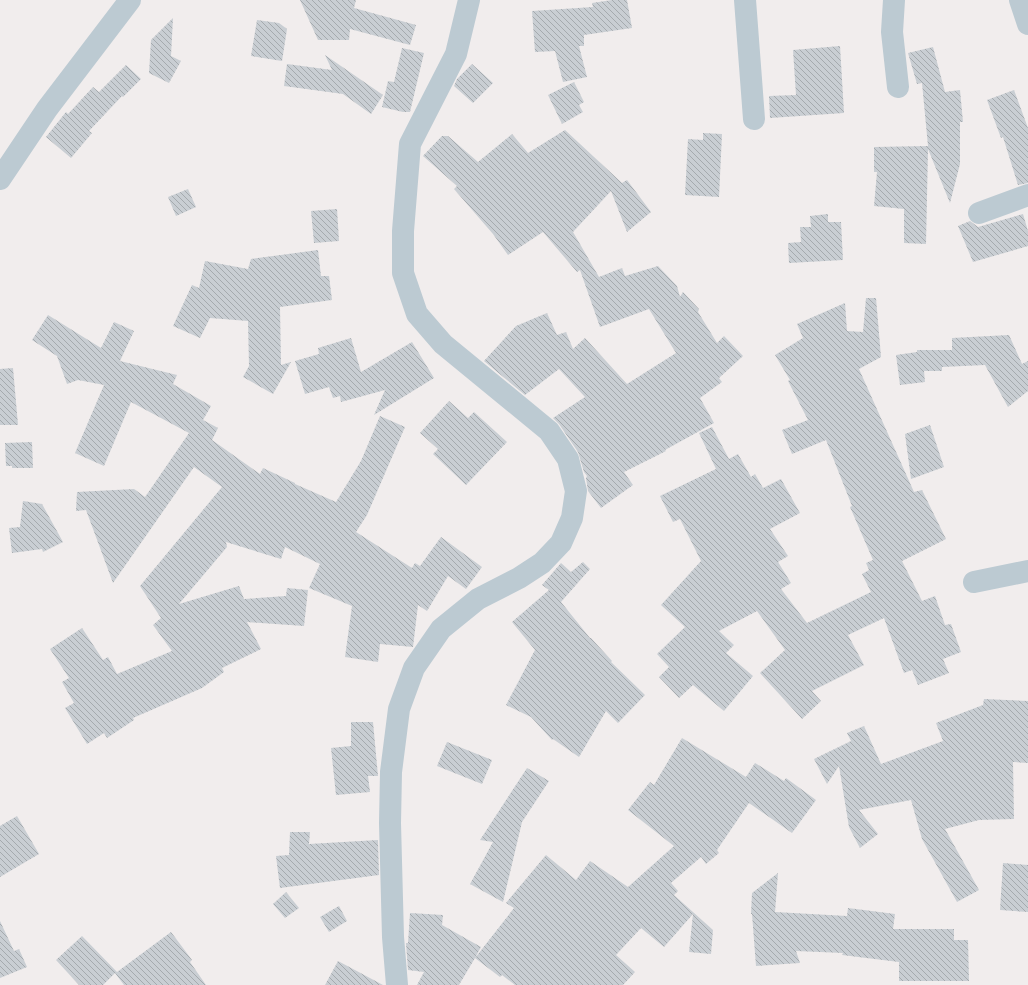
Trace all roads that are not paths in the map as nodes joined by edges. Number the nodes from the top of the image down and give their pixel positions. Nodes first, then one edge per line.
1 (130, 0) edge
2 (469, 0) edge
3 (745, 0) edge
4 (894, 0) edge
5 (1020, 0) edge
6 (1028, 24) edge
7 (898, 87) dead end
8 (754, 119) dead end
9 (0, 179) edge
10 (1028, 196) edge
11 (979, 213) dead end
12 (1028, 571) edge
13 (974, 582) dead end
14 (397, 985) edge

1 - 9 street
2 - 14 street
3 - 8 street
4 - 7 street
5 - 6 street
10 - 11 street
12 - 13 street

